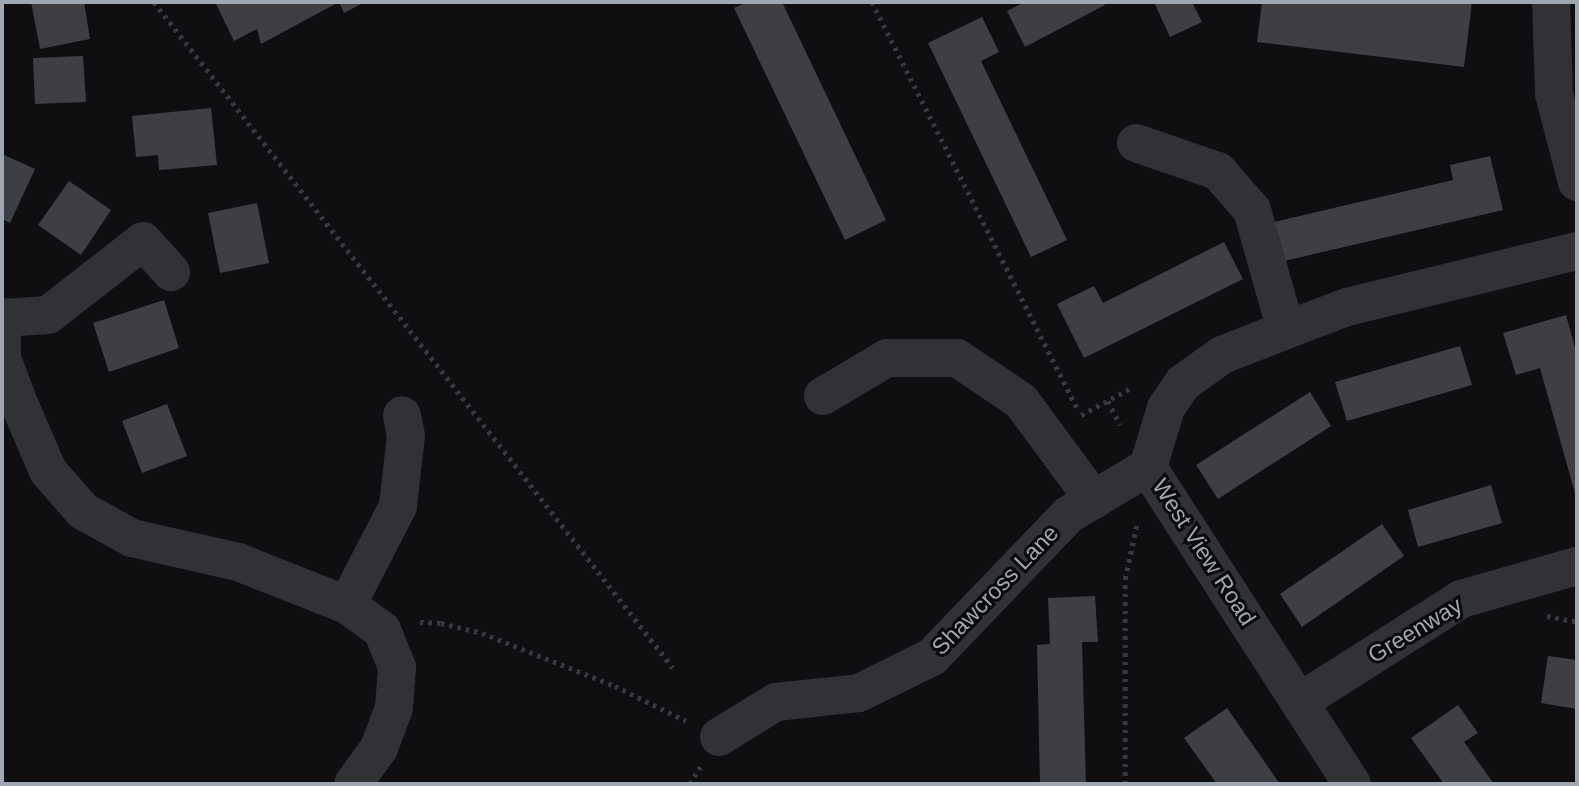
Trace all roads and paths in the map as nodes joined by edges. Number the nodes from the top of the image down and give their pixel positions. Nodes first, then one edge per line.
1 (154, 2) edge
2 (873, 2) edge
3 (1551, 2) edge
4 (1136, 143) dead end
5 (1577, 182) edge
6 (1577, 251) edge
7 (171, 272) dead end
8 (2, 317) edge
9 (1286, 330) junction
10 (1181, 386) junction
11 (823, 396) dead end
12 (402, 415) dead end
13 (1148, 467) junction
14 (1094, 500) junction
15 (1577, 566) edge
16 (347, 606) junction
17 (382, 630) junction
18 (673, 668) dead end
19 (1301, 701) junction
20 (719, 737) joint
21 (353, 784) edge
22 (1125, 784) edge
23 (1352, 784) edge

1 - 18 path
2 - 10 path
3 - 5 street
4 - 9 street
6 - 9 street, West View Road
7 - 8 street
8 - 16 street
9 - 10 street, West View Road
10 - 13 street, West View Road
11 - 14 street
12 - 16 street
13 - 14 street, Shawcross Lane
13 - 19 street, West View Road
13 - 22 path
14 - 20 street, Shawcross Lane
15 - 19 street, Greenway
16 - 17 street
17 - 20 path
17 - 21 street
19 - 23 street, West View Road

